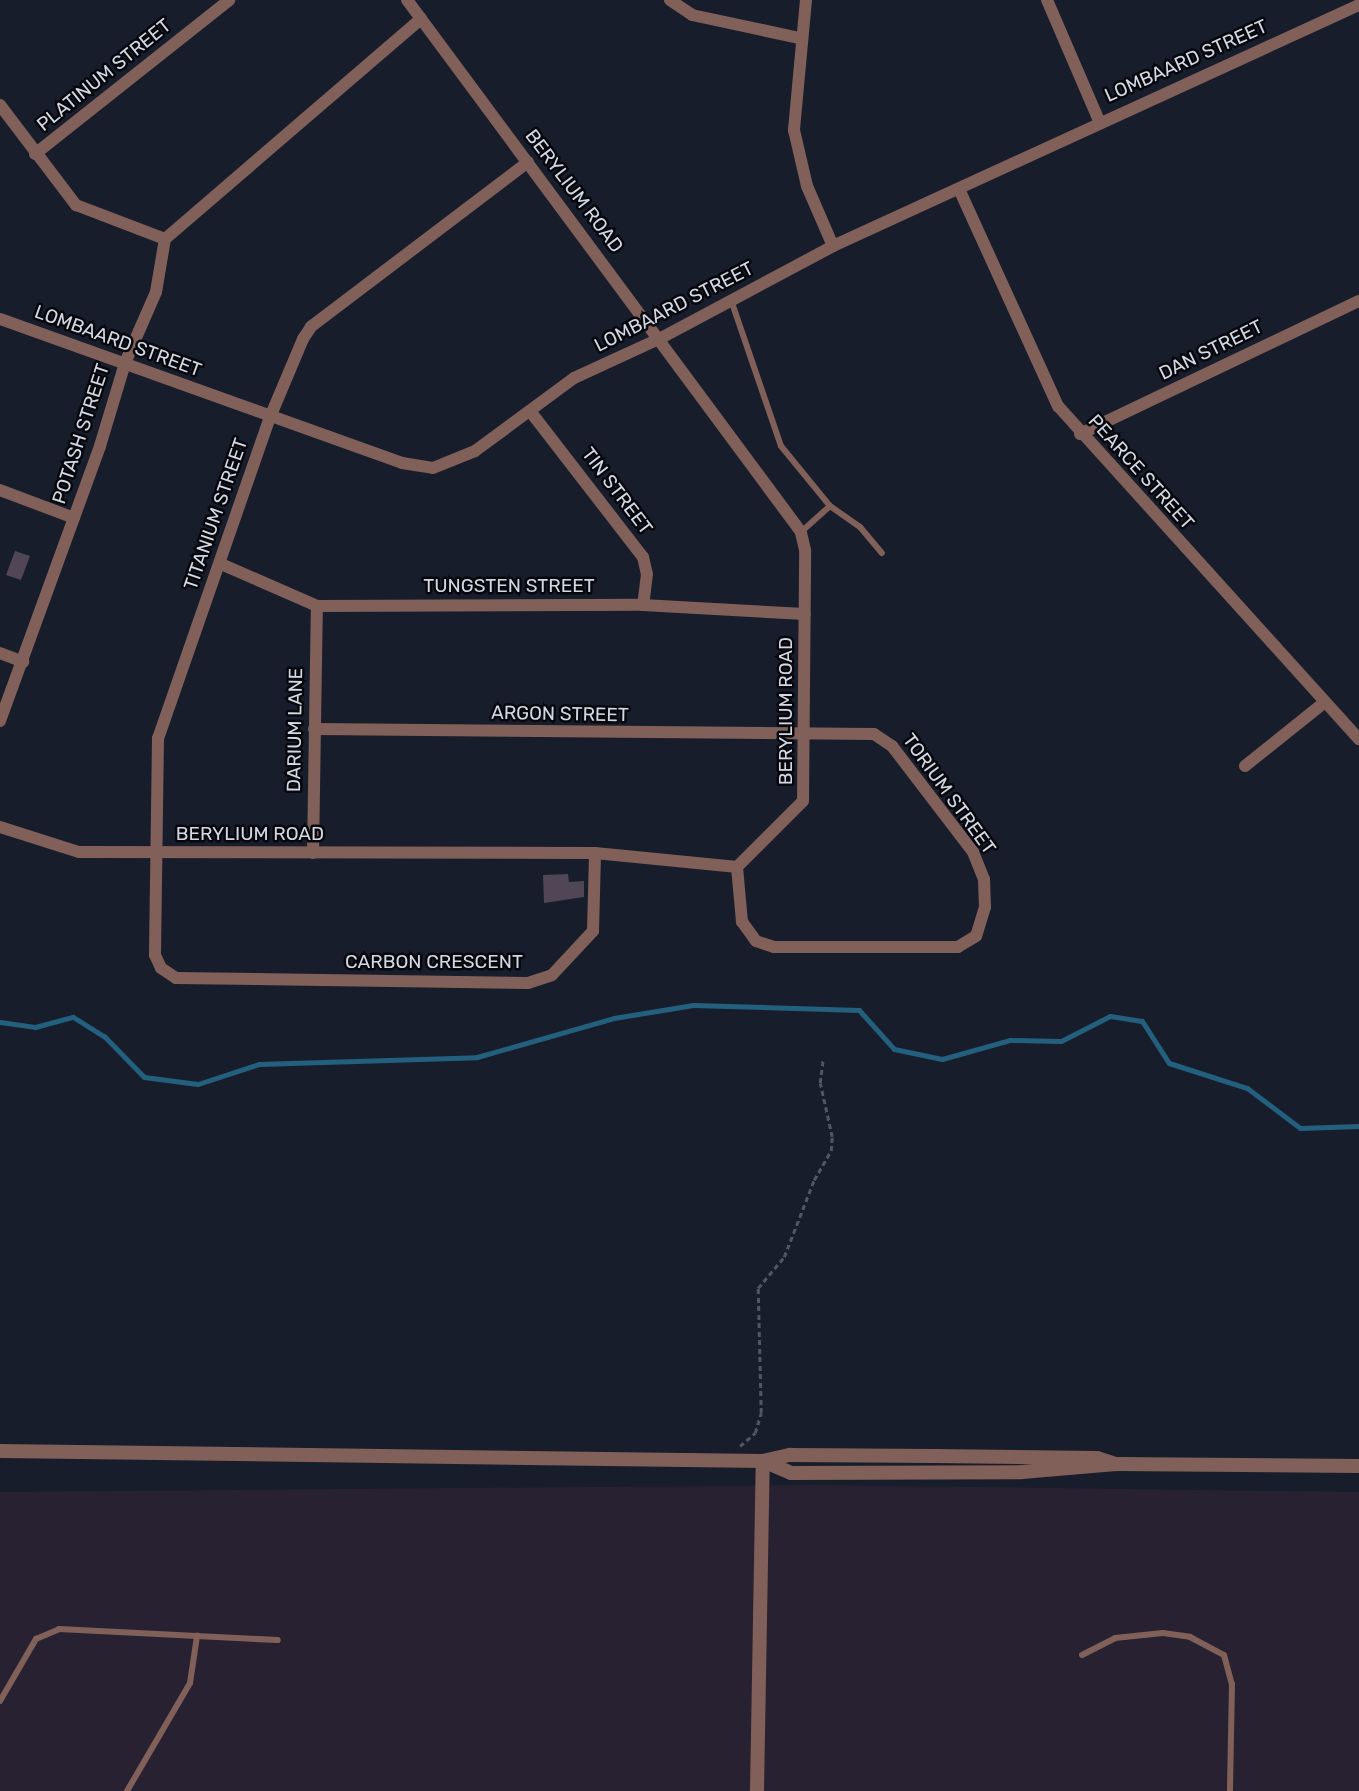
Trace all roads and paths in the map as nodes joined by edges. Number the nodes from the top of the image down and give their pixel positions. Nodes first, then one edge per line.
1 (229, 0) edge
2 (407, 0) edge
3 (670, 0) edge
4 (806, 0) edge
5 (1046, 0) edge
6 (1359, 5) edge
7 (421, 19) junction
8 (799, 38) junction
9 (0, 105) edge
10 (1099, 121) junction
11 (35, 154) junction
12 (528, 162) junction
13 (959, 189) junction
14 (165, 239) junction
15 (833, 246) junction
16 (732, 300) junction
17 (1357, 306) edge
18 (0, 319) edge
19 (661, 338) junction
20 (125, 363) junction
21 (530, 411) junction
22 (270, 417) junction
23 (1080, 434) junction
24 (0, 490) edge
25 (830, 506) junction
26 (74, 518) junction
27 (801, 532) junction
28 (882, 553) dead end
29 (221, 564) junction
30 (643, 605) junction
31 (317, 606) junction
32 (805, 614) junction
33 (0, 653) edge
34 (23, 662) junction
35 (1325, 702) junction
36 (0, 721) edge
37 (314, 729) junction
38 (805, 737) junction
39 (1359, 739) edge
40 (1245, 766) dead end
41 (0, 827) edge
42 (157, 852) junction
43 (313, 853) junction
44 (595, 853) junction
45 (737, 866) junction
46 (176, 978) joint
47 (823, 1059) dead end
48 (0, 1451) edge
49 (725, 1461) junction
50 (763, 1461) junction
51 (1359, 1466) edge
52 (198, 1636) junction
53 (278, 1640) dead end
54 (1082, 1655) dead end
55 (0, 1701) edge
56 (127, 1791) edge
57 (757, 1791) edge
58 (1230, 1791) edge

1 - 11 street, PLATINUM STREET
2 - 7 street, BERYLIUM ROAD
3 - 8 street
4 - 8 street
5 - 10 street
6 - 10 street, LOMBAARD STREET
7 - 12 street, BERYLIUM ROAD
7 - 14 street
8 - 15 street
9 - 11 street
10 - 13 street, LOMBAARD STREET
11 - 14 street
12 - 19 street, BERYLIUM ROAD
12 - 22 street, TITANIUM STREET
13 - 15 street, LOMBAARD STREET
13 - 23 street, PEARCE STREET
14 - 20 street, POTASH STREET
15 - 16 street, LOMBAARD STREET
16 - 19 street, LOMBAARD STREET
16 - 25 lane
17 - 23 street, DAN STREET
18 - 20 street, LOMBAARD STREET
19 - 21 street, LOMBAARD STREET
19 - 27 street, BERYLIUM ROAD
20 - 22 street, LOMBAARD STREET
20 - 26 street, POTASH STREET
21 - 22 street, LOMBAARD STREET
21 - 30 street, TIN STREET
22 - 29 street, TITANIUM STREET
23 - 35 street, PEARCE STREET
24 - 26 street
25 - 27 lane
25 - 28 lane
26 - 34 street, POTASH STREET
27 - 32 street, BERYLIUM ROAD
29 - 31 street, TUNGSTEN STREET
29 - 42 street, TITANIUM STREET
30 - 31 street, TUNGSTEN STREET
30 - 32 street, TUNGSTEN STREET
31 - 37 street, DARIUM LANE
32 - 38 street, BERYLIUM ROAD
33 - 34 street
34 - 36 street, POTASH STREET
35 - 39 street, PEARCE STREET
35 - 40 street
37 - 38 street, ARGON STREET
37 - 43 street, DARIUM LANE
38 - 45 street, BERYLIUM ROAD
38 - 45 street, TORIUM STREET
41 - 42 street, BERYLIUM ROAD
42 - 43 street, BERYLIUM ROAD
42 - 46 street, TITANIUM STREET
43 - 44 street, BERYLIUM ROAD
44 - 45 street, BERYLIUM ROAD
44 - 46 street, CARBON CRESCENT
47 - 49 path
48 - 49 street
49 - 50 street
50 - 51 street
50 - 57 street
52 - 53 lane
52 - 55 lane
52 - 56 lane
54 - 58 lane

